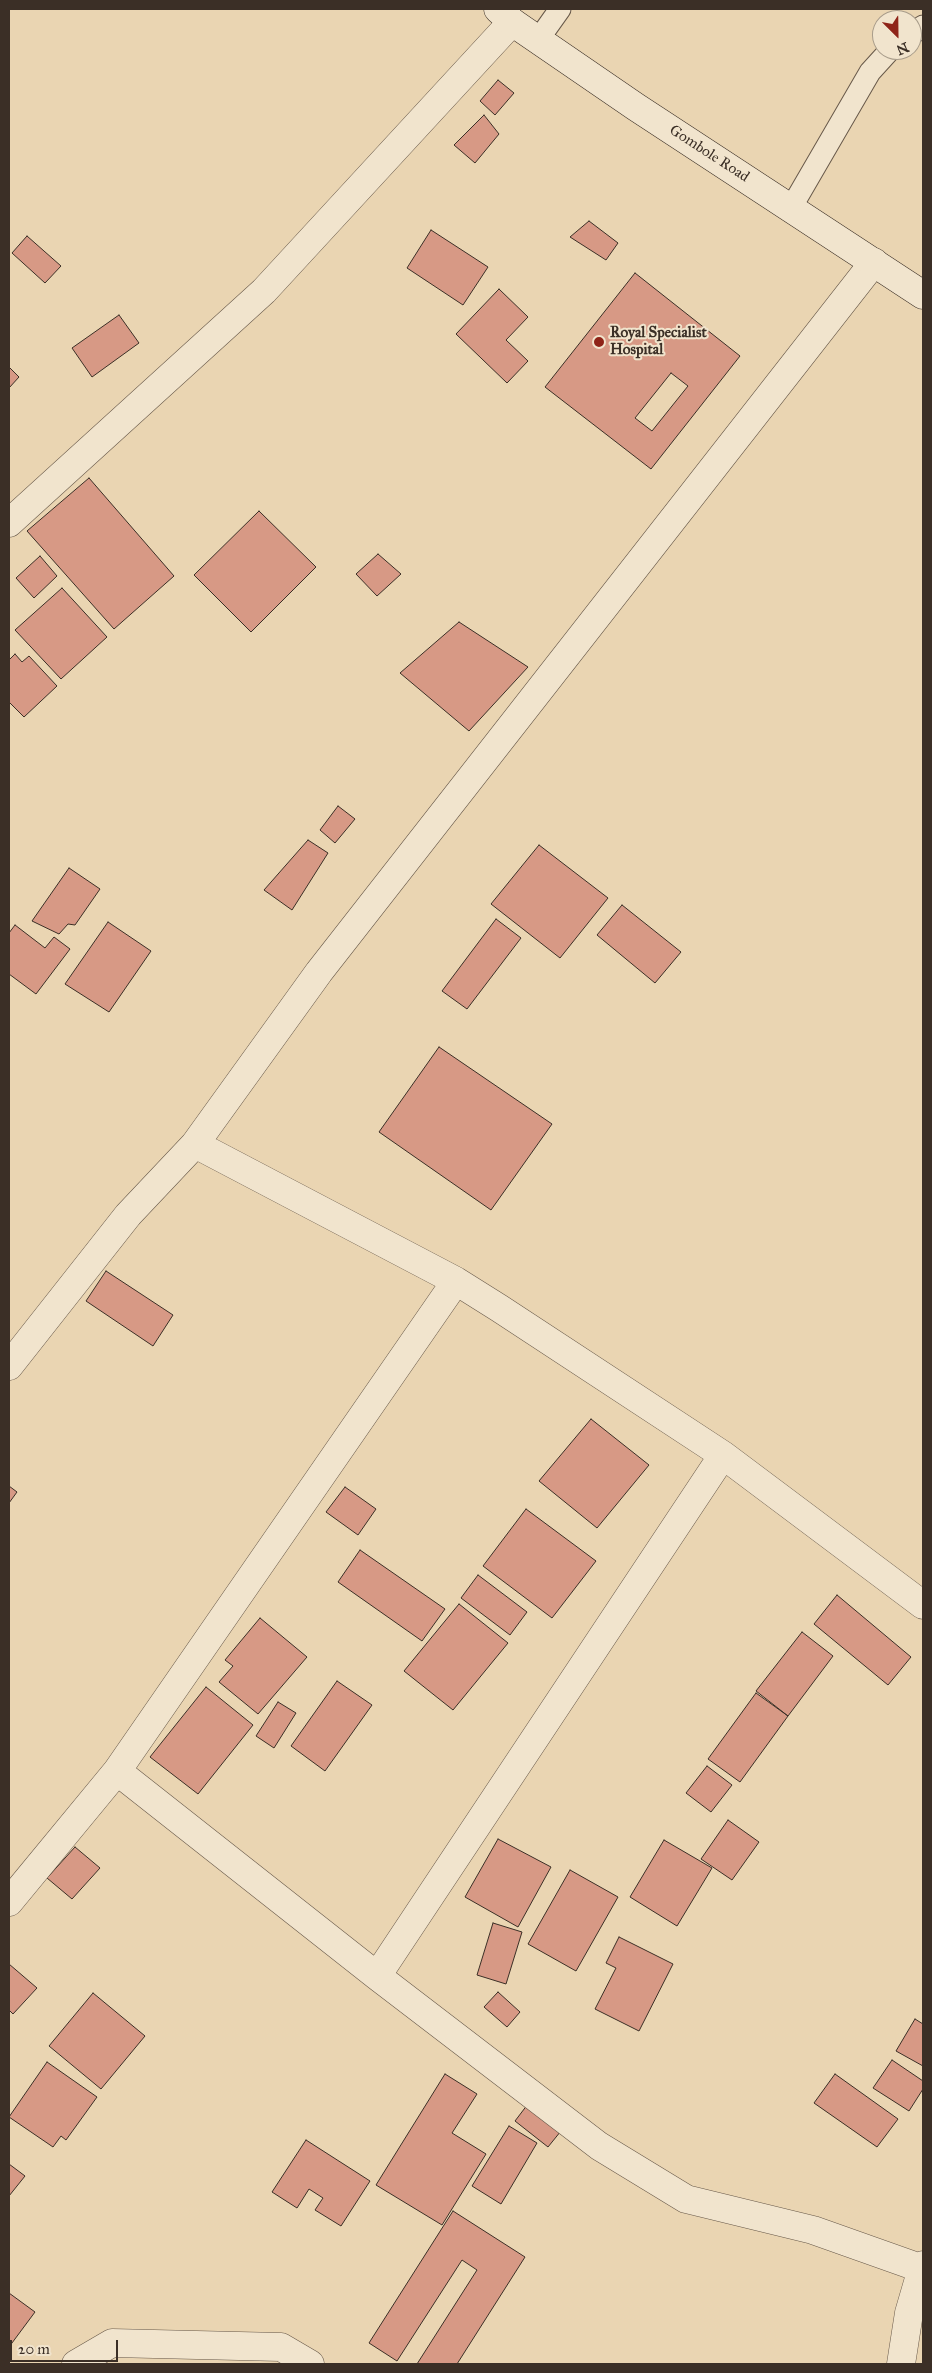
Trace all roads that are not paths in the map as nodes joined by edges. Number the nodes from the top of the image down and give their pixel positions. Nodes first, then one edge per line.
1 (560, 9) edge
2 (505, 16) edge
3 (538, 40) junction
4 (881, 60) edge
5 (791, 208) junction
6 (874, 262) junction
7 (923, 295) edge
8 (9, 523) edge
9 (195, 1144) junction
10 (456, 1282) junction
11 (9, 1366) edge
12 (723, 1455) junction
13 (923, 1605) edge
14 (117, 1771) junction
15 (9, 1902) edge
16 (377, 1976) junction
17 (922, 2267) edge
18 (76, 2364) edge
19 (310, 2364) edge
20 (901, 2364) edge

1 - 3 lane
2 - 3 street, Gombole Road
2 - 8 street
3 - 5 street, Gombole Road
4 - 5 lane
5 - 6 street, Gombole Road
6 - 7 street, Gombole Road
6 - 9 street
9 - 10 street
9 - 11 street
10 - 12 street
10 - 14 street
12 - 13 street
12 - 16 street
14 - 15 street
14 - 16 street
16 - 17 street
17 - 20 street
18 - 19 street

